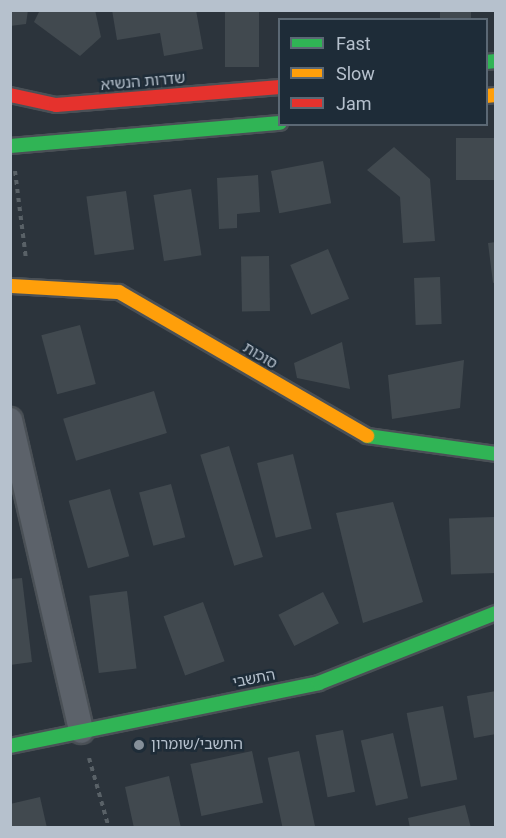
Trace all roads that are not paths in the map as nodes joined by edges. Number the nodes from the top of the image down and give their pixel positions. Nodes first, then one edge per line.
1 (278, 87) edge
2 (10, 95) edge
3 (278, 123) edge
4 (11, 146) edge
5 (10, 286) edge
6 (10, 420) edge
7 (495, 454) edge
8 (495, 614) edge
9 (81, 731) junction
10 (10, 746) edge

1 - 2 street, שדרות הנשיא
3 - 4 street
5 - 7 street, סוכות
6 - 9 street
8 - 9 street, התשבי
9 - 10 street, התשבי

